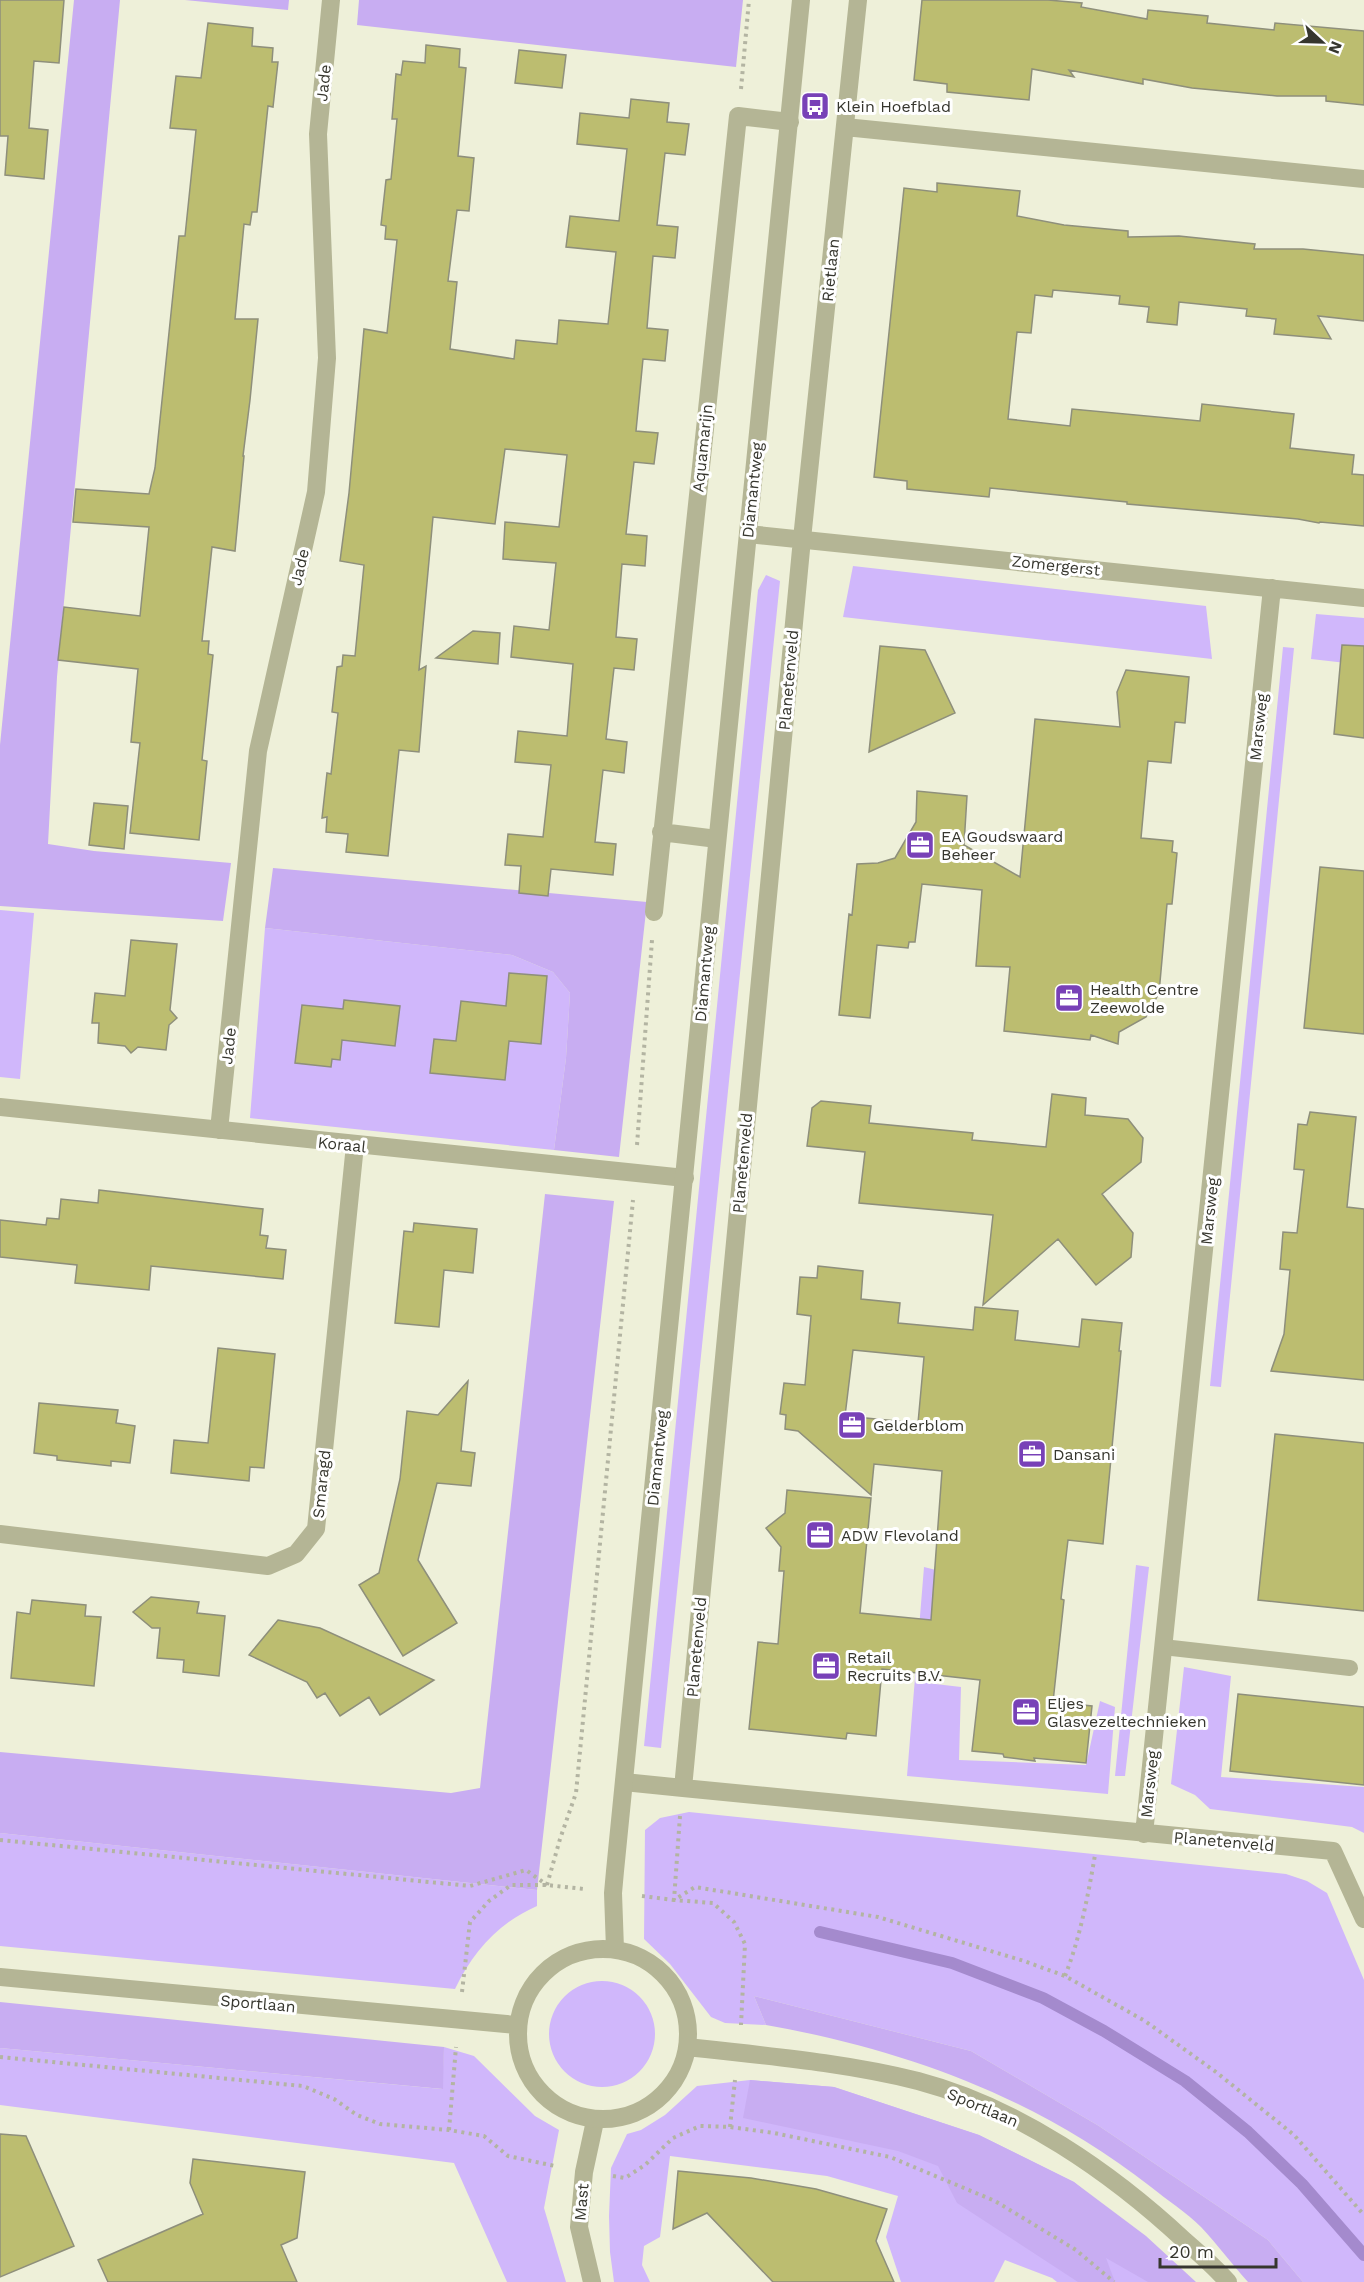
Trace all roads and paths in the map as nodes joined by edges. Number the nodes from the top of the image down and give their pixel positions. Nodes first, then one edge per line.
1 (331, 0) edge
2 (749, 0) edge
3 (801, 0) edge
4 (858, 0) edge
5 (738, 116) junction
6 (790, 122) junction
7 (845, 127) junction
8 (1364, 179) edge
9 (748, 534) junction
10 (802, 539) junction
11 (1272, 588) junction
12 (1364, 598) edge
13 (661, 832) junction
14 (717, 838) junction
15 (654, 912) joint
16 (0, 1107) edge
17 (219, 1130) junction
18 (355, 1145) junction
19 (635, 1173) junction
20 (685, 1178) junction
21 (0, 1534) edge
22 (1163, 1647) junction
23 (1350, 1668) dead end
24 (624, 1782) junction
25 (682, 1788) junction
26 (1099, 1829) junction
27 (1144, 1834) junction
28 (0, 1840) edge
29 (547, 1885) junction
30 (674, 1900) junction
31 (1364, 1919) edge
32 (615, 1948) junction
33 (1065, 1976) junction
34 (0, 1977) edge
35 (459, 2021) junction
36 (517, 2025) junction
37 (688, 2047) junction
38 (738, 2052) junction
39 (595, 2121) junction
40 (730, 2127) dead end
41 (448, 2130) dead end
42 (1364, 2215) edge
43 (592, 2282) edge
44 (1228, 2282) edge

1 - 17 street, Jade
2 - 5 path
3 - 6 street, Diamantweg
4 - 7 street, Rietlaan
5 - 6 street
5 - 13 street, Aquamarijn
6 - 9 street, Diamantweg
7 - 8 street
7 - 10 street, Rietlaan
9 - 10 street, Zomergerst
9 - 14 street, Diamantweg
10 - 11 street, Zomergerst
10 - 25 street, Planetenveld
11 - 12 street, Zomergerst
11 - 22 street, Marsweg
13 - 14 street
13 - 15 street, Aquamarijn
14 - 20 street, Diamantweg
15 - 19 path
16 - 17 street, Koraal
17 - 18 street, Koraal
18 - 19 street, Koraal
18 - 21 street, Smaragd
19 - 20 street, Koraal
19 - 29 path
20 - 24 street, Diamantweg
22 - 23 lane
22 - 27 street, Marsweg
24 - 25 street, Planetenveld
24 - 32 street, Diamantweg
25 - 26 street, Planetenveld
25 - 30 path
26 - 27 street, Planetenveld
26 - 33 path
27 - 31 street, Planetenveld
28 - 29 path
29 - 35 path
30 - 33 path
30 - 38 path
32 - 36 street
32 - 37 street
33 - 42 path
34 - 35 street, Sportlaan
35 - 36 street, Sportlaan
35 - 41 path
36 - 39 street
37 - 38 street, Sportlaan
37 - 39 street
38 - 40 path
38 - 44 street, Sportlaan
39 - 43 street, Mast

